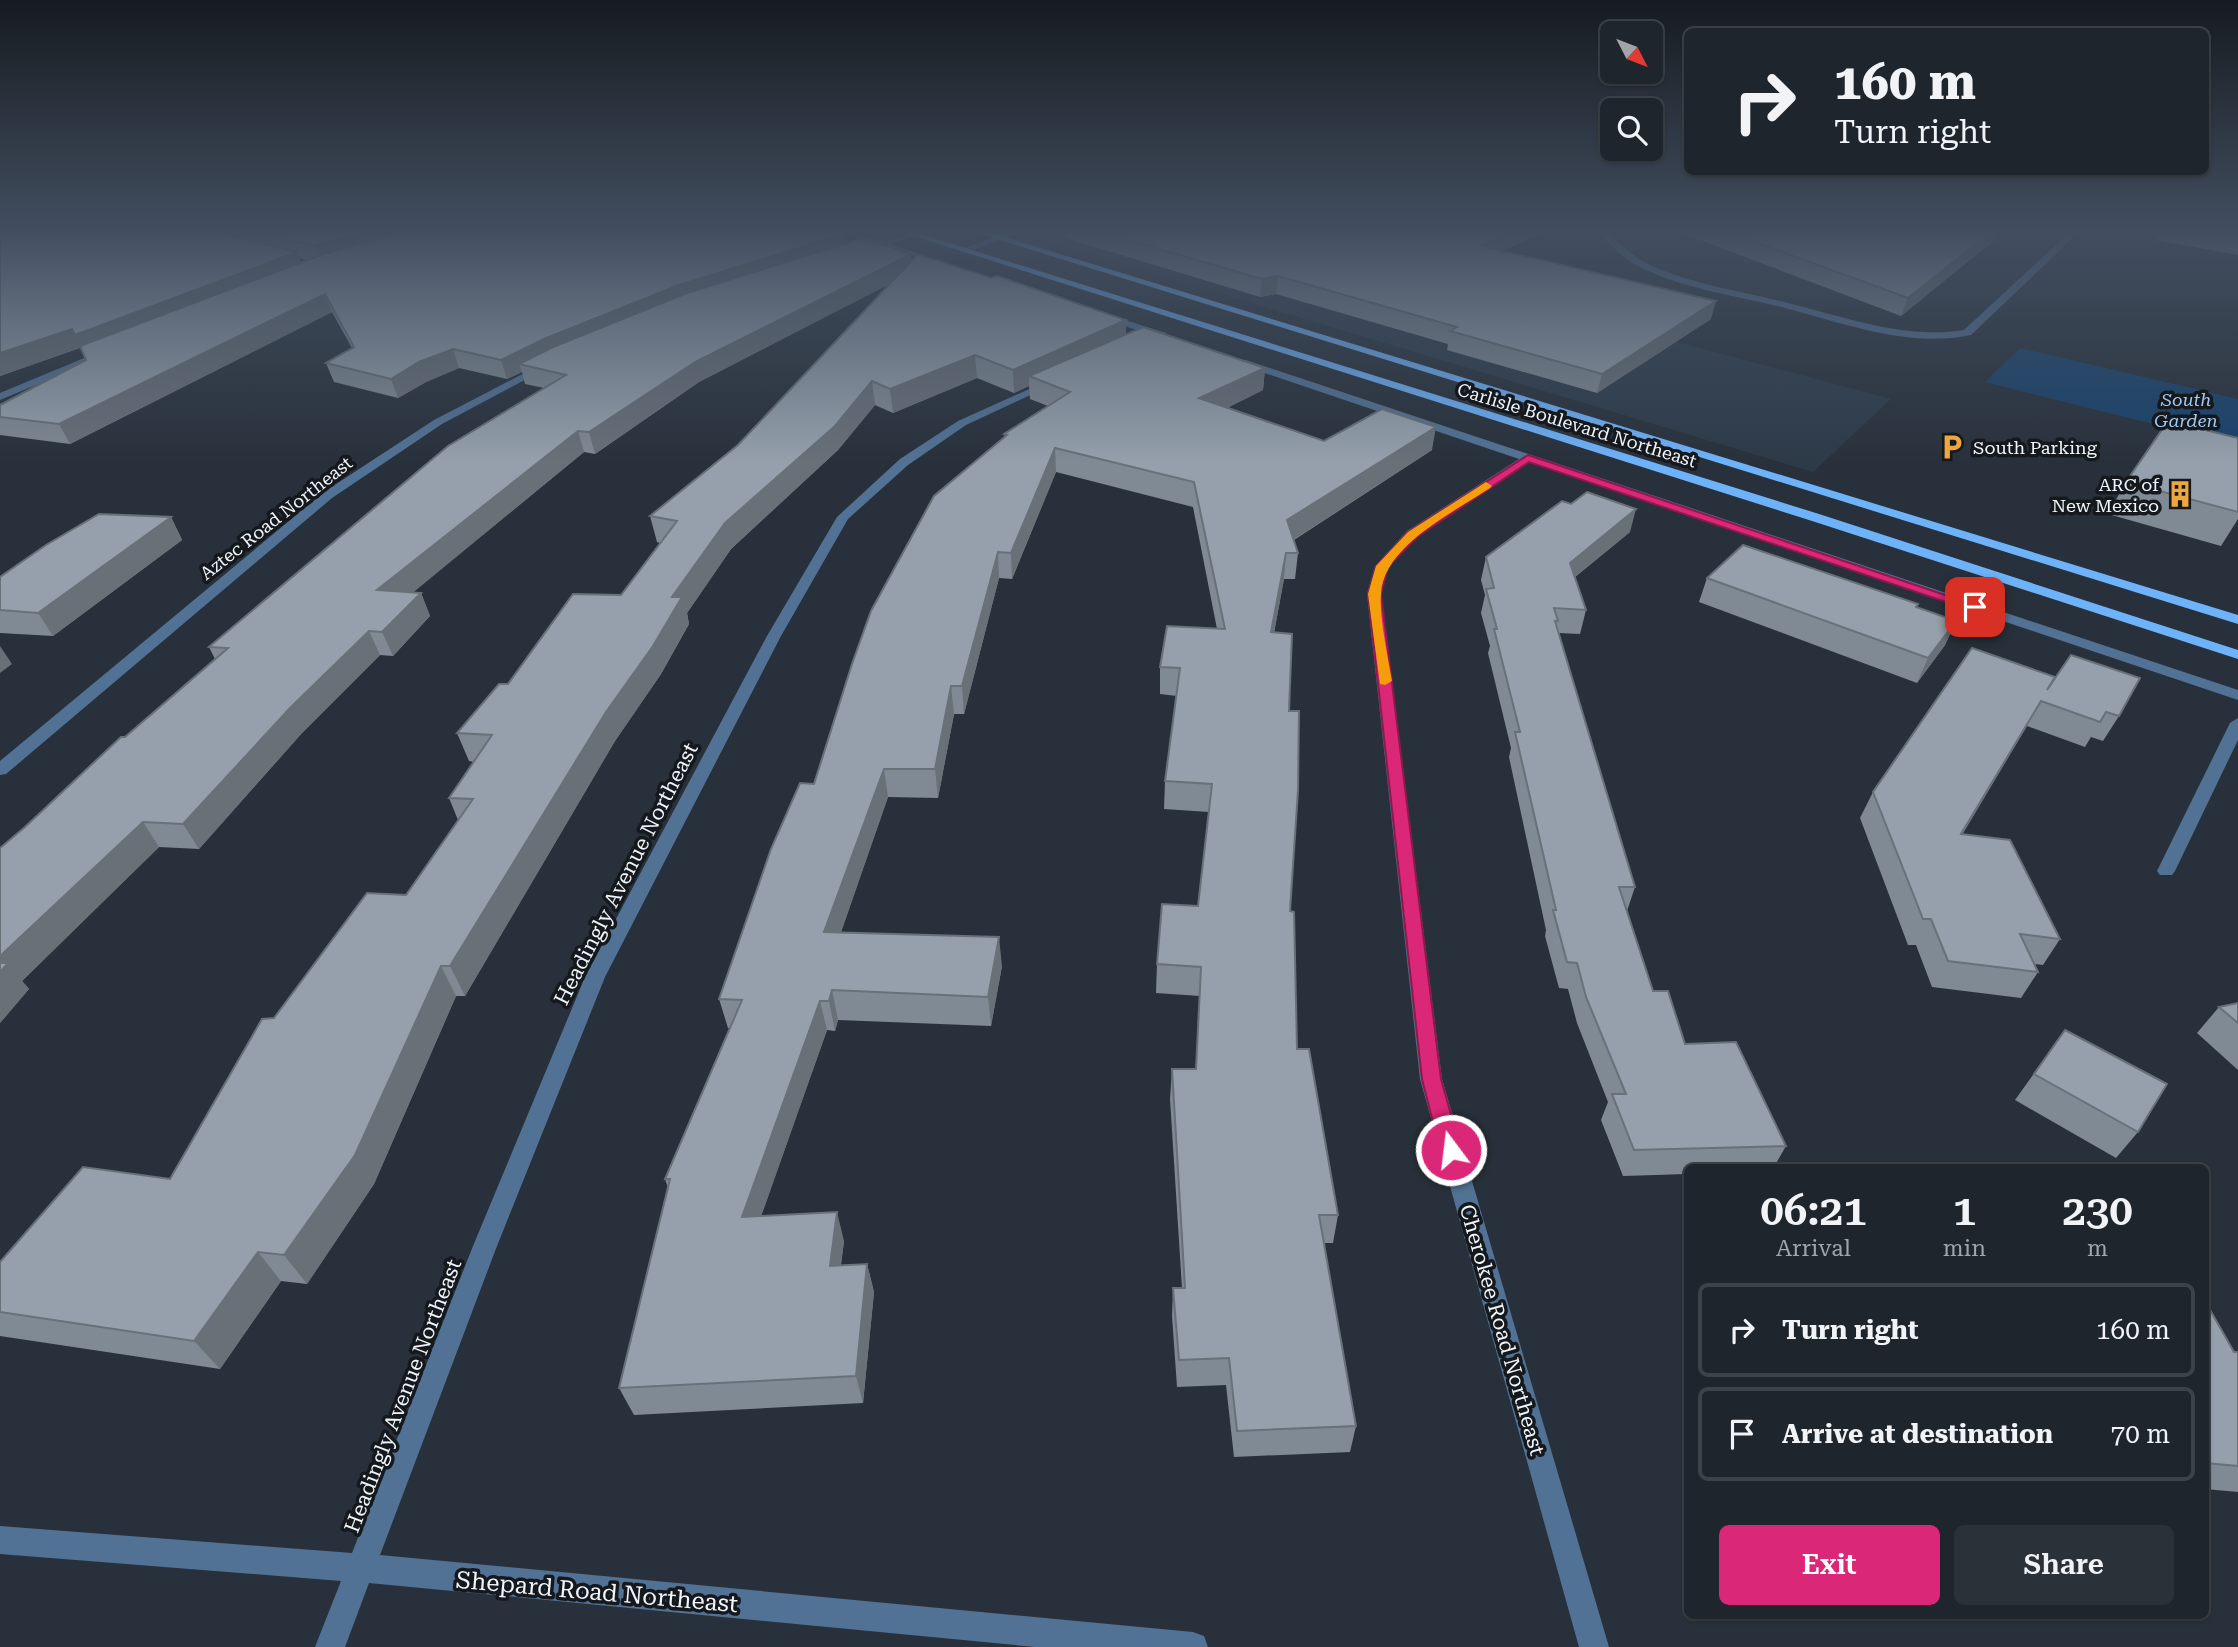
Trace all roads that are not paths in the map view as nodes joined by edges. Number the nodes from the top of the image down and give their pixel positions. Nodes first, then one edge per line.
1 (1151, 309) edge
2 (1228, 309) edge
3 (1802, 309) edge
4 (1993, 309) edge
5 (1094, 313) edge
6 (1131, 347) edge
7 (109, 350) edge
8 (1226, 356) edge
9 (554, 362) edge
10 (1070, 375) edge
11 (0, 397) edge
12 (1528, 458) junction
13 (2238, 620) edge
14 (2238, 654) edge
15 (2238, 695) edge
16 (2238, 723) edge
17 (0, 769) edge
18 (2166, 872) dead end
19 (0, 1540) edge
20 (360, 1568) junction
21 (330, 1647) edge
22 (1193, 1647) edge
23 (1594, 1647) edge

1 - 14 main road, Carlisle Boulevard Northeast
2 - 13 main road, Carlisle Boulevard Northeast
3 - 4 street
5 - 6 street
7 - 11 street
8 - 12 street
9 - 17 street, Aztec Road Northeast
10 - 20 street, Headingly Avenue Northeast
12 - 15 street
12 - 23 street, Cherokee Road Northeast
16 - 18 street
19 - 20 street, Shepard Road Northeast
20 - 21 street, Headingly Avenue Northeast
20 - 22 street, Shepard Road Northeast

